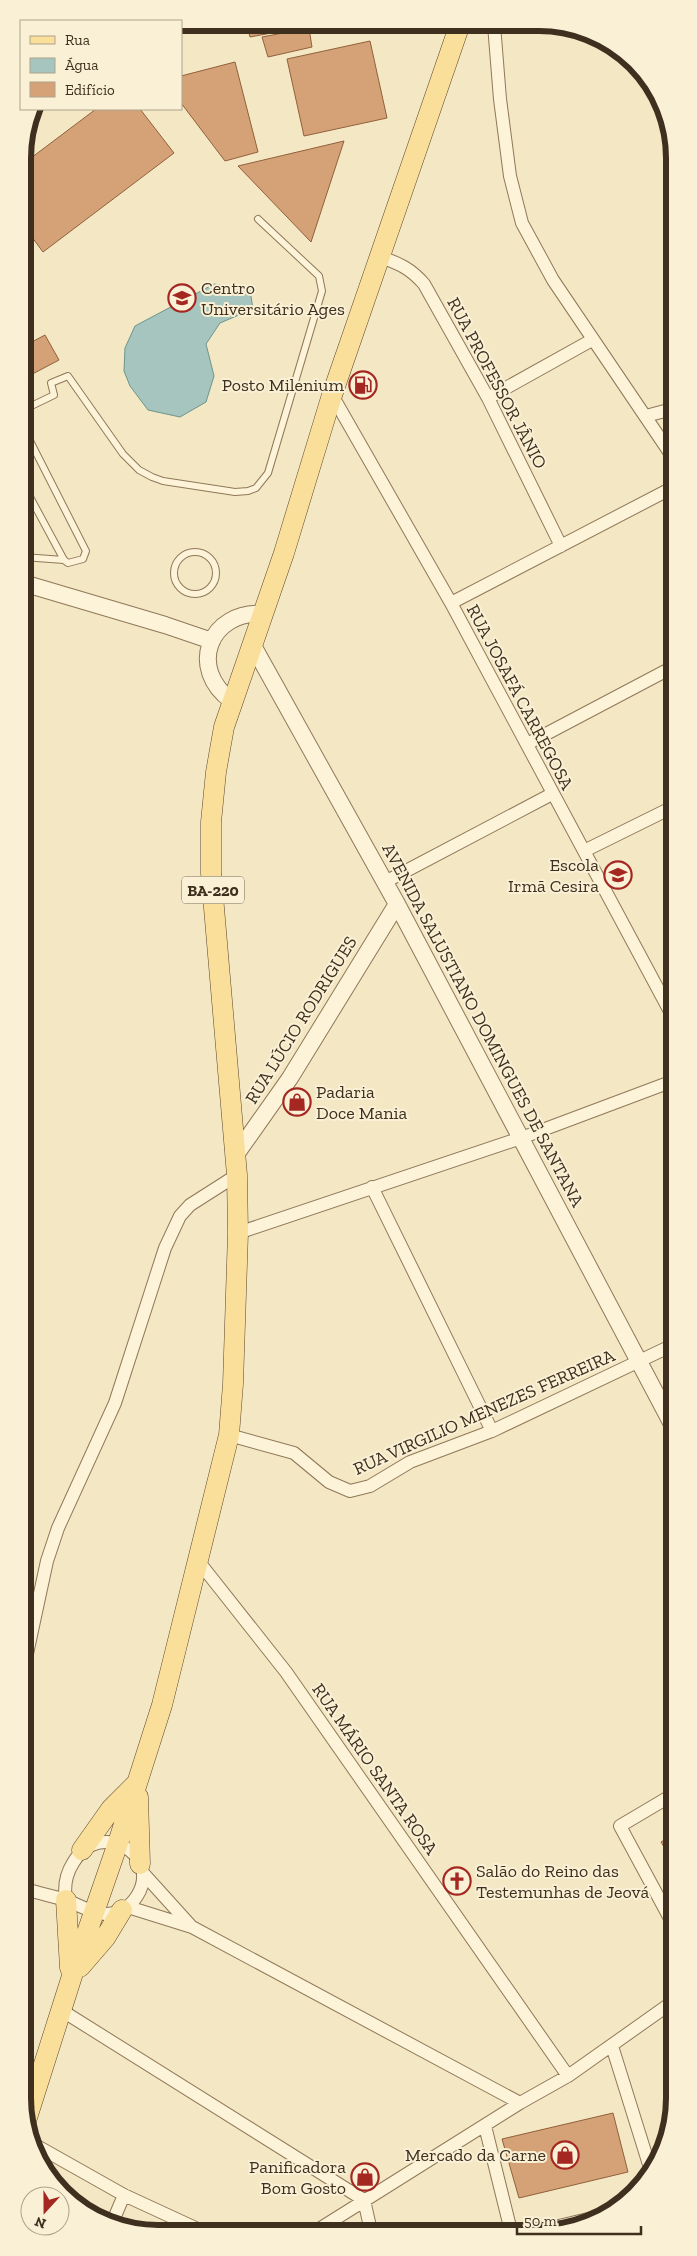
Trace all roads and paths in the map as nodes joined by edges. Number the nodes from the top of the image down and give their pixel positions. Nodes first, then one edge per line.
1 (458, 31) edge
2 (494, 31) edge
3 (258, 219) dead end
4 (380, 257) junction
5 (592, 340) junction
6 (332, 395) junction
7 (488, 398) junction
8 (32, 406) edge
9 (666, 410) edge
10 (646, 416) junction
11 (32, 444) edge
12 (666, 447) edge
13 (666, 491) edge
14 (32, 500) edge
15 (561, 546) junction
16 (197, 552) joint
17 (32, 558) edge
18 (64, 560) junction
19 (32, 586) edge
20 (451, 603) junction
21 (264, 614) junction
22 (212, 641) junction
23 (252, 644) junction
24 (666, 670) edge
25 (232, 701) junction
26 (527, 744) junction
27 (552, 794) junction
28 (666, 811) edge
29 (584, 851) junction
30 (386, 882) junction
31 (397, 904) junction
32 (666, 1003) edge
33 (666, 1084) edge
34 (521, 1138) junction
35 (236, 1166) junction
36 (372, 1186) junction
37 (238, 1233) junction
38 (665, 1348) edge
39 (638, 1361) junction
40 (665, 1410) edge
41 (492, 1431) junction
42 (228, 1435) junction
43 (199, 1562) junction
44 (31, 1632) edge
45 (137, 1783) junction
46 (665, 1799) edge
47 (118, 1843) junction
48 (82, 1850) junction
49 (141, 1868) junction
50 (31, 1891) edge
51 (66, 1900) junction
52 (125, 1909) junction
53 (665, 1910) edge
54 (95, 1912) junction
55 (192, 1927) junction
56 (72, 1976) junction
57 (665, 2007) edge
58 (61, 2010) junction
59 (612, 2046) junction
60 (568, 2076) junction
61 (32, 2103) edge
62 (520, 2103) junction
63 (485, 2126) junction
64 (42, 2149) edge
65 (648, 2162) edge
66 (124, 2195) junction
67 (364, 2200) junction
68 (115, 2217) edge
69 (189, 2225) edge
70 (325, 2225) edge
71 (370, 2225) edge
72 (510, 2225) edge

1 - 4 main road, BA-220
2 - 5 street
3 - 8 lane
4 - 6 main road, BA-220
4 - 7 street, RUA PROFESSOR JÂNIO
5 - 7 street
5 - 10 street
6 - 20 street, RUA JOSAFÁ CARREGOSA
6 - 21 main road, BA-220
7 - 15 street, RUA PROFESSOR JÂNIO
9 - 10 street
10 - 12 street
11 - 18 lane
13 - 15 street
14 - 18 lane
15 - 20 street
16 - 16 lane
17 - 18 lane
19 - 22 street
20 - 26 street, RUA JOSAFÁ CARREGOSA
21 - 22 street
21 - 23 main road, BA-220
22 - 25 street
23 - 25 main road, BA-220
23 - 30 street, AVENIDA SALUSTIANO DOMINGUES DE SANTANA
24 - 26 street
25 - 35 main road, BA-220
26 - 27 street, RUA JOSAFÁ CARREGOSA
27 - 29 street, RUA JOSAFÁ CARREGOSA
27 - 30 street
28 - 29 street
29 - 32 street, RUA JOSAFÁ CARREGOSA
30 - 31 street, AVENIDA SALUSTIANO DOMINGUES DE SANTANA
31 - 34 street, AVENIDA SALUSTIANO DOMINGUES DE SANTANA
31 - 35 street, RUA LÚCIO RODRIGUES
33 - 34 street
34 - 36 street
34 - 39 street, AVENIDA SALUSTIANO DOMINGUES DE SANTANA
35 - 37 main road, BA-220
35 - 44 street
36 - 37 street
36 - 41 street
37 - 42 main road, BA-220
38 - 39 street, RUA VIRGILIO MENEZES FERREIRA
39 - 40 street, AVENIDA SALUSTIANO DOMINGUES DE SANTANA
39 - 41 street, RUA VIRGILIO MENEZES FERREIRA
41 - 42 street, RUA VIRGILIO MENEZES FERREIRA
42 - 43 main road, BA-220
43 - 45 main road, BA-220
43 - 60 street, RUA MÁRIO SANTA ROSA
45 - 47 main road, BA-220
45 - 48 main road
45 - 49 main road
46 - 53 street
47 - 48 street
47 - 49 street
47 - 54 main road, BA-220
48 - 51 street
49 - 52 street
49 - 55 street
50 - 51 street
51 - 54 street
51 - 56 main road
52 - 54 street
52 - 55 street
52 - 56 main road
54 - 56 main road, BA-220
55 - 62 street
56 - 58 main road, BA-220
57 - 59 street
58 - 61 main road, BA-220
58 - 67 street
59 - 60 street
59 - 65 street
60 - 62 street
62 - 63 street
63 - 67 street
63 - 72 street
64 - 66 street
66 - 68 street
66 - 69 street
67 - 70 street
67 - 71 street

